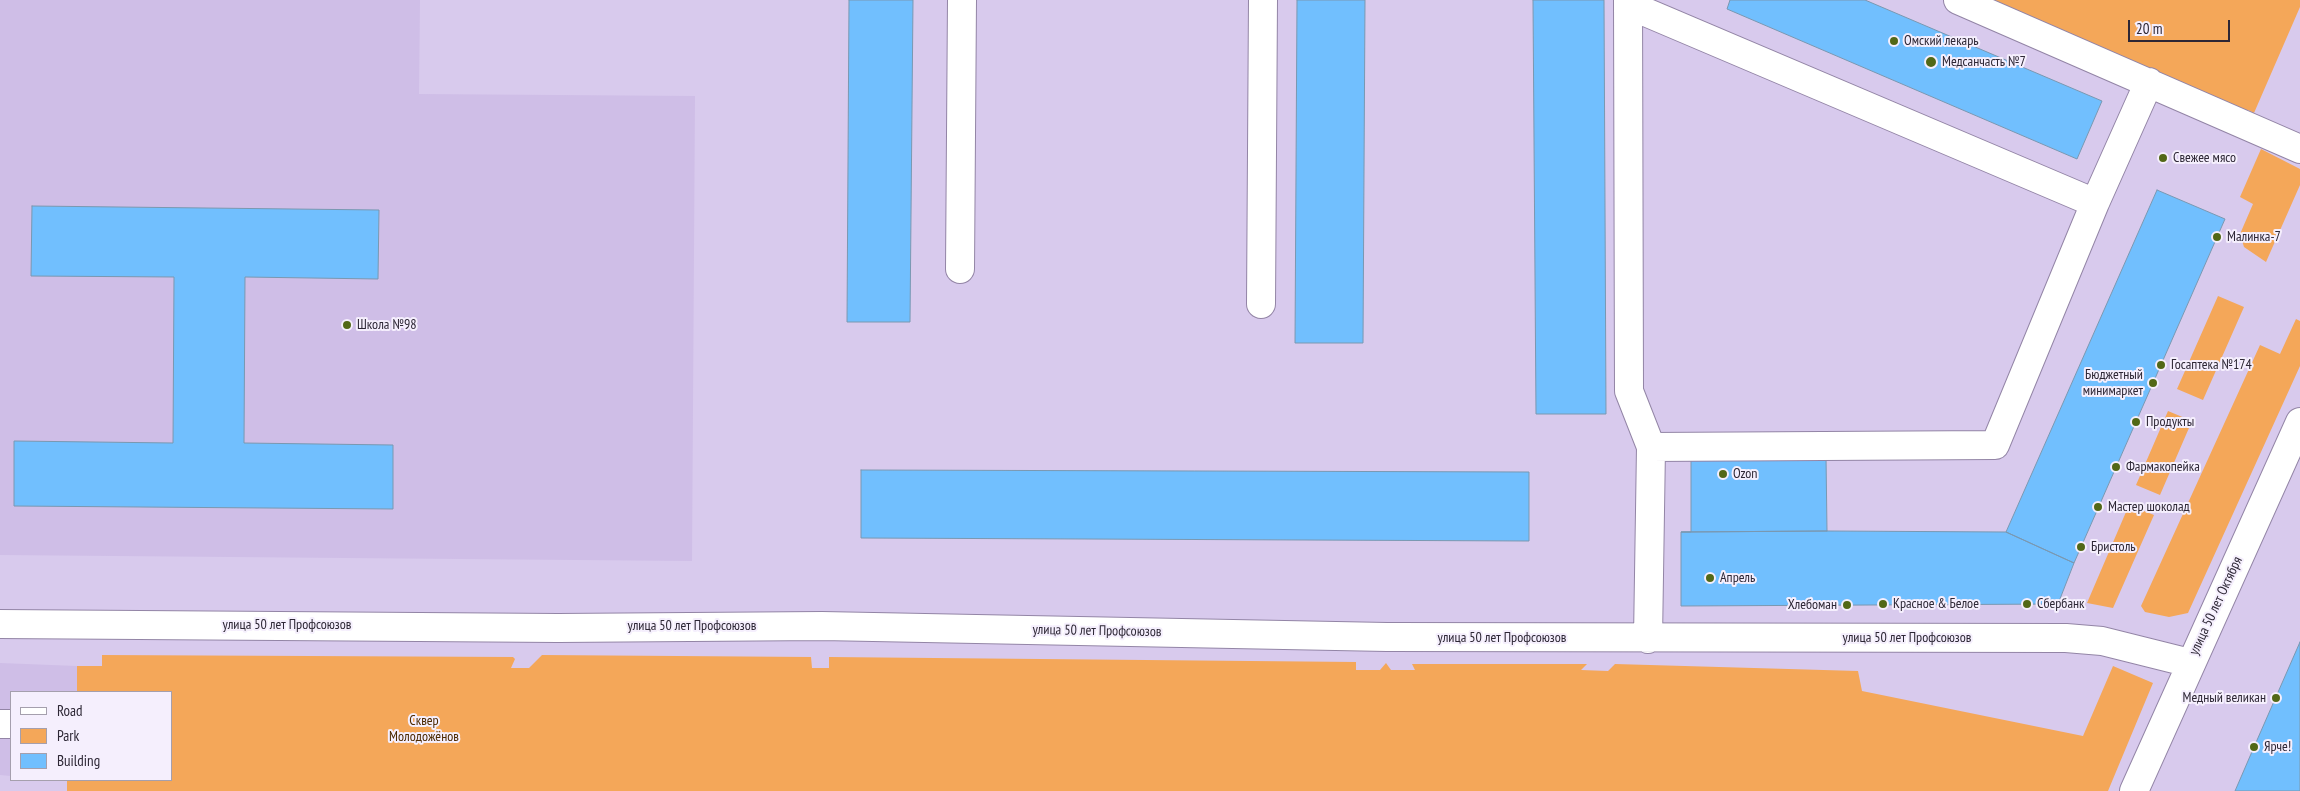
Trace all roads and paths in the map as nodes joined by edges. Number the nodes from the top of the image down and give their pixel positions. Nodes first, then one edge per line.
1 (962, 0) edge
2 (1263, 0) edge
3 (1958, 0) edge
4 (1628, 2) edge
5 (2149, 82) junction
6 (2300, 149) edge
7 (2096, 203) junction
8 (960, 269) dead end
9 (1261, 304) dead end
10 (2300, 422) edge
11 (1651, 447) junction
12 (2294, 452) edge
13 (0, 624) edge
14 (1648, 639) junction
15 (2190, 663) junction
16 (2134, 791) edge

1 - 8 street
2 - 9 street
3 - 5 street
4 - 7 street
4 - 11 street
5 - 6 street
5 - 7 street
7 - 11 street
10 - 12 street, улица 50 лет Октября
11 - 14 street
12 - 15 street, улица 50 лет Октября
13 - 14 street, улица 50 лет Профсоюзов
14 - 15 street, улица 50 лет Профсоюзов
15 - 16 street, улица 50 лет Октября

